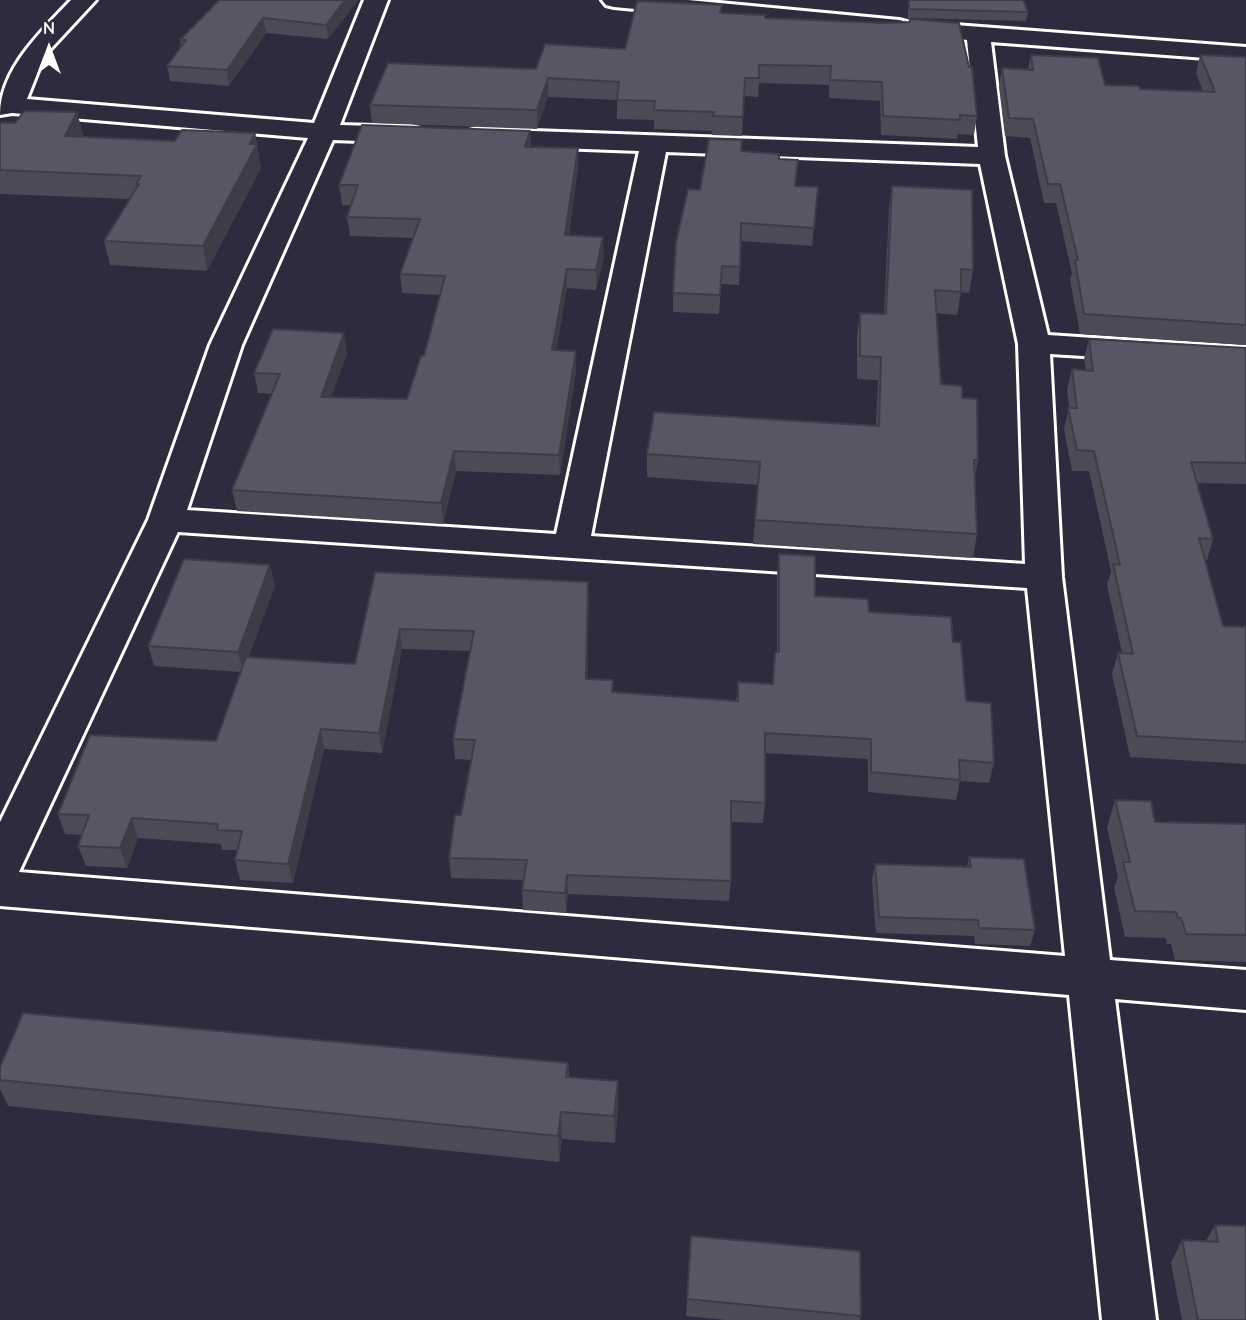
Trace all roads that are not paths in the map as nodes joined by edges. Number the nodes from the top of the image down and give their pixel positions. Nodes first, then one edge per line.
1 (84, 0) edge
2 (376, 0) edge
3 (614, 0) edge
4 (978, 34) junction
5 (1246, 54) edge
6 (6, 106) edge
7 (324, 132) junction
8 (654, 143) junction
9 (992, 156) junction
10 (1034, 344) junction
11 (1246, 357) edge
12 (166, 520) junction
13 (571, 546) junction
14 (1044, 577) junction
15 (0, 866) edge
16 (0, 888) edge
17 (1090, 977) junction
18 (1246, 990) edge
19 (1129, 1320) edge

1 - 6 street
2 - 7 street
3 - 4 street
4 - 5 street
4 - 9 street
6 - 7 street
7 - 8 street
7 - 12 street
8 - 9 street
8 - 13 street
9 - 10 street
10 - 11 street
10 - 14 street
12 - 13 street
12 - 15 street
13 - 14 street
14 - 17 street
16 - 17 street
17 - 18 street
17 - 19 street

